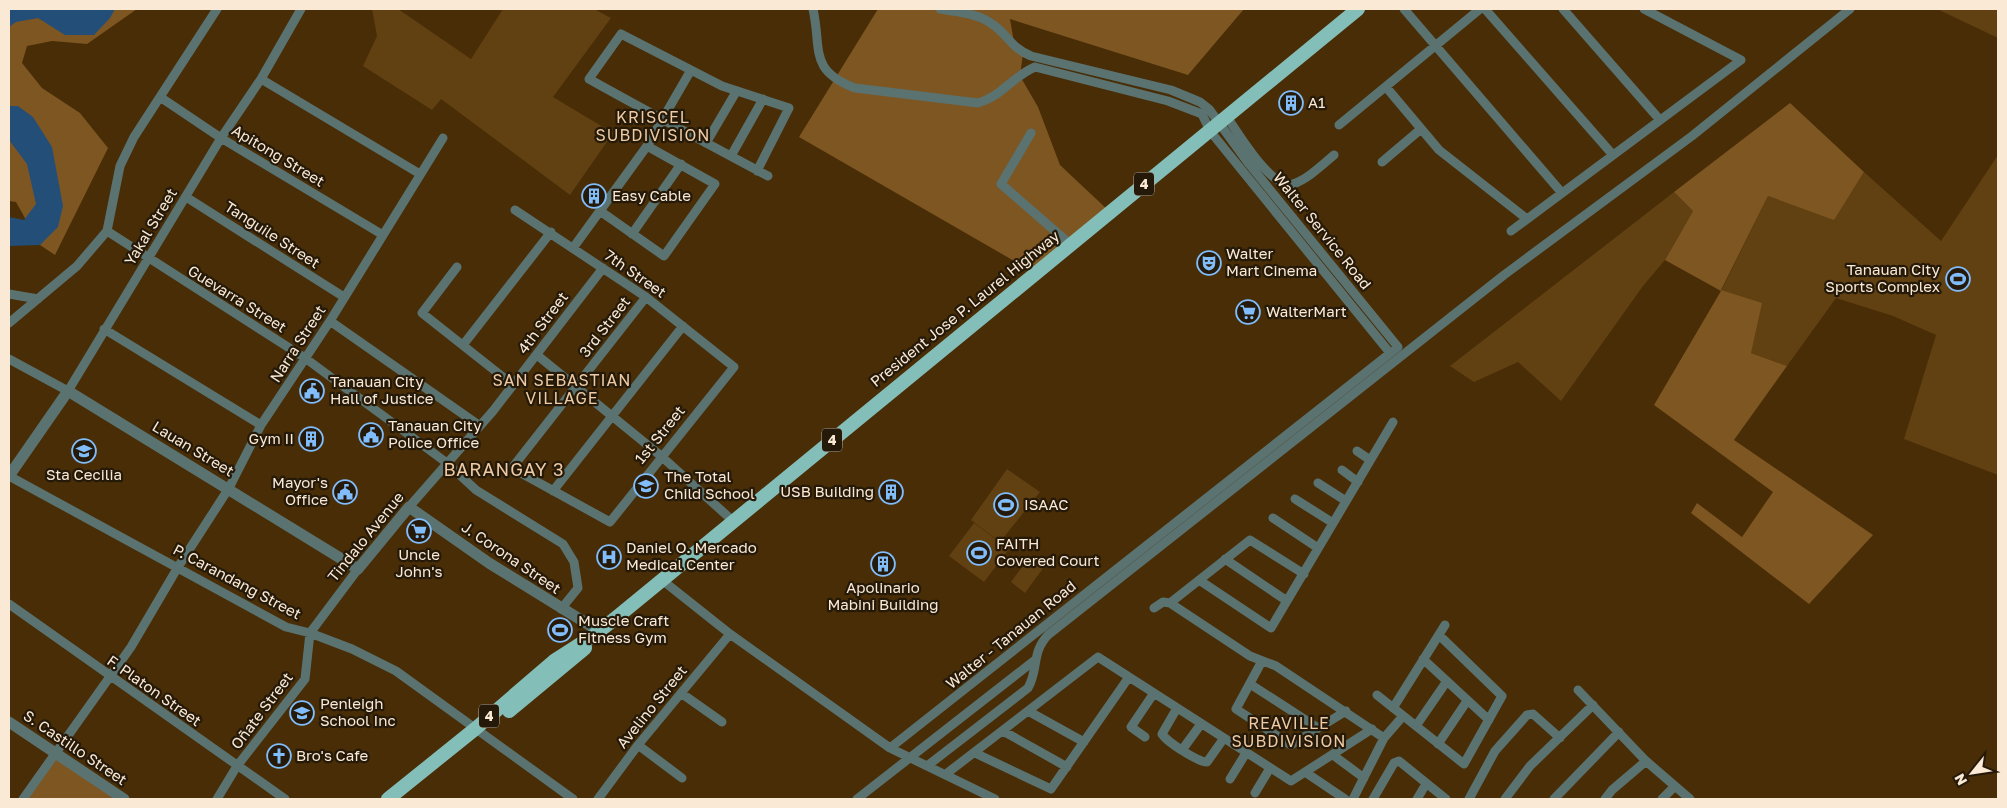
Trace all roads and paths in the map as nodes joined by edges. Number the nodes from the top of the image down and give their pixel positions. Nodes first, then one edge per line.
1 (217, 9) edge
2 (301, 9) edge
3 (814, 9) edge
4 (940, 9) edge
5 (1358, 9) edge
6 (1404, 9) edge
7 (1480, 9) edge
8 (1485, 9) edge
9 (1564, 9) edge
10 (1644, 9) edge
11 (1850, 9) edge
12 (1435, 46) junction
13 (1037, 57) junction
14 (1035, 68) junction
15 (691, 70) junction
16 (261, 79) junction
17 (1386, 87) junction
18 (736, 92) junction
19 (160, 97) junction
20 (763, 99) junction
21 (662, 120) junction
22 (1660, 120) junction
23 (1218, 124) junction
24 (1340, 125) dead end
25 (1422, 129) junction
26 (1031, 133) dead end
27 (221, 138) junction
28 (443, 138) dead end
29 (706, 143) junction
30 (647, 146) junction
31 (1334, 155) dead end
32 (1613, 155) junction
33 (731, 156) junction
34 (1382, 162) dead end
35 (681, 164) junction
36 (757, 171) junction
37 (420, 174) junction
38 (768, 176) dead end
39 (1562, 193) junction
40 (186, 197) junction
41 (515, 210) dead end
42 (600, 211) junction
43 (1527, 218) junction
44 (107, 231) junction
45 (1511, 231) dead end
46 (551, 232) junction
47 (632, 234) junction
48 (383, 235) junction
49 (1070, 244) junction
50 (573, 248) junction
51 (149, 259) junction
52 (457, 267) dead end
53 (603, 268) junction
54 (9, 294) edge
55 (646, 297) junction
56 (344, 298) junction
57 (38, 299) junction
58 (330, 321) junction
59 (9, 324) edge
60 (683, 326) junction
61 (104, 329) junction
62 (463, 345) junction
63 (1390, 353) junction
64 (537, 355) junction
65 (305, 358) junction
66 (9, 360) edge
67 (734, 367) joint
68 (513, 385) junction
69 (576, 387) junction
70 (68, 391) junction
71 (611, 416) junction
72 (1393, 422) dead end
73 (261, 425) junction
74 (480, 426) junction
75 (1358, 451) dead end
76 (661, 456) junction
77 (1370, 460) junction
78 (447, 463) junction
79 (1342, 470) dead end
80 (9, 476) edge
81 (1358, 482) junction
82 (1318, 483) dead end
83 (229, 488) junction
84 (553, 491) junction
85 (1295, 499) dead end
86 (1346, 501) junction
87 (409, 507) junction
88 (1273, 518) dead end
89 (733, 521) junction
90 (1333, 523) junction
91 (1318, 548) junction
92 (1225, 559) junction
93 (178, 566) junction
94 (358, 569) junction
95 (1304, 574) junction
96 (662, 580) junction
97 (1199, 580) junction
98 (1287, 601) junction
99 (1170, 603) junction
100 (9, 604) edge
101 (1154, 608) dead end
102 (561, 609) junction
103 (1445, 625) dead end
104 (310, 633) junction
105 (596, 633) junction
106 (730, 634) junction
107 (1439, 635) junction
108 (1423, 659) junction
109 (1035, 660) junction
110 (1262, 661) junction
111 (112, 677) junction
112 (1129, 677) junction
113 (1446, 681) junction
114 (1250, 684) junction
115 (1578, 690) dead end
116 (680, 693) junction
117 (1154, 693) junction
118 (1377, 695) dead end
119 (1467, 701) junction
120 (1592, 705) junction
121 (1177, 708) junction
122 (1393, 708) junction
123 (1028, 711) junction
124 (1346, 711) junction
125 (1403, 716) junction
126 (1488, 720) junction
127 (9, 722) edge
128 (722, 722) dead end
129 (1201, 724) junction
130 (1416, 726) junction
131 (1318, 728) junction
132 (1372, 729) junction
133 (478, 731) junction
134 (1003, 731) junction
135 (1619, 732) junction
136 (1145, 737) dead end
137 (1224, 738) junction
138 (1384, 738) junction
139 (1560, 738) junction
140 (1084, 742) junction
141 (1438, 744) junction
142 (638, 745) junction
143 (890, 748) junction
144 (1182, 750) junction
145 (975, 752) junction
146 (56, 753) junction
147 (1246, 753) junction
148 (1333, 755) junction
149 (911, 759) junction
150 (1646, 760) junction
151 (237, 766) junction
152 (927, 766) junction
153 (1067, 767) junction
154 (1270, 768) junction
155 (1306, 772) junction
156 (946, 774) junction
157 (682, 778) dead end
158 (1364, 778) junction
159 (1230, 779) dead end
160 (1426, 784) junction
161 (1675, 786) junction
162 (1255, 792) dead end
163 (23, 799) edge
164 (124, 799) edge
165 (217, 799) edge
166 (285, 799) edge
167 (388, 799) edge
168 (398, 799) edge
169 (574, 799) edge
170 (598, 799) edge
171 (858, 799) edge
172 (996, 799) edge
173 (1345, 799) edge
174 (1353, 799) edge
175 (1373, 799) edge
176 (1417, 799) edge
177 (1446, 799) edge
178 (1469, 799) edge
179 (1504, 799) edge
180 (1554, 799) edge
181 (1605, 799) edge
182 (1662, 799) edge
183 (1690, 799) edge

1 - 19 street
2 - 16 street, Yakal Street
3 - 14 street
4 - 13 street
5 - 23 highway, President Jose P. Laurel Highway / 4
6 - 12 street
7 - 12 street
8 - 32 street
9 - 22 street
10 - 22 street
11 - 109 street
12 - 17 street
12 - 39 street
13 - 14 street
13 - 23 street
14 - 23 street
15 - 18 street
15 - 21 street
15 - 21 street
16 - 27 street, Yakal Street
16 - 37 street
17 - 24 street
17 - 25 street
18 - 20 street
18 - 29 street
19 - 27 street, Apitong Street
19 - 44 street
20 - 33 street
20 - 36 street
21 - 29 street
21 - 30 street
22 - 32 street
23 - 31 street
23 - 49 highway, President Jose P. Laurel Highway / 4
23 - 63 street, Walter Service Road
23 - 63 street, Walter Service Road
25 - 34 street
25 - 43 street
26 - 49 street
27 - 40 street, Yakal Street
27 - 48 street, Apitong Street
28 - 37 street, Narra Street
29 - 33 street
30 - 35 street
30 - 42 street
32 - 39 street
33 - 36 street
35 - 47 street
35 - 47 street
36 - 38 street
37 - 48 street, Narra Street
39 - 43 street
40 - 51 street, Yakal Street
40 - 56 street, Tanguile Street
41 - 46 street, 7th Street
42 - 47 street
42 - 50 street
43 - 45 street
44 - 51 street, Guevarra Street
44 - 57 street
46 - 50 street, 7th Street
46 - 62 street
48 - 56 street, Narra Street
49 - 89 highway, President Jose P. Laurel Highway / 4
50 - 53 street, 7th Street
51 - 61 street, Yakal Street
51 - 65 street, Guevarra Street
52 - 62 street
53 - 55 street, 7th Street
53 - 64 street, 4th Street
54 - 57 street
55 - 60 street, 7th Street
55 - 69 street, 3rd Street
56 - 58 street, Narra Street
57 - 59 street
58 - 65 street, Narra Street
58 - 74 street
60 - 67 street, 7th Street
60 - 71 street
61 - 70 street, Yakal Street
61 - 73 street
62 - 68 street
63 - 143 street, Walter - Tanauan Road
64 - 68 street, 4th Street
64 - 69 street
65 - 73 street, Narra Street
65 - 78 street, Guevarra Street
66 - 70 street, Lauan Street
67 - 76 street, 1st Street
68 - 74 street, 4th Street
69 - 71 street
69 - 84 street, 3rd Street
70 - 80 street
70 - 83 street, Lauan Street
71 - 76 street
71 - 84 street
72 - 77 street
73 - 83 street, Narra Street
74 - 78 street, 4th Street
75 - 77 street
76 - 84 street, 1st Street
76 - 89 street
77 - 81 street
78 - 87 street, Tindalo Avenue
78 - 102 street, Guevarra Street
79 - 81 street
80 - 93 street, P. Carandang Street
81 - 86 street
82 - 86 street
83 - 93 street, Narra Street
83 - 94 street, Lauan Street
85 - 90 street
86 - 90 street
87 - 94 street, Tindalo Avenue
87 - 102 street, J. Corona Street
88 - 91 street
89 - 96 highway, President Jose P. Laurel Highway / 4
90 - 91 street
91 - 95 street
92 - 95 street
92 - 97 street
92 - 98 street
93 - 104 street, P. Carandang Street
93 - 111 street, Narra Street
94 - 104 street, Tindalo Avenue
95 - 98 street
96 - 105 highway, President Jose P. Laurel Highway / 4
96 - 106 street
97 - 98 street
97 - 99 street
99 - 101 street
99 - 110 street
100 - 111 street, F. Platon Street
102 - 105 street, J. Corona Street
103 - 107 street
104 - 133 street, P. Carandang Street
104 - 151 street, Oñate Street
105 - 133 highway, President Jose P. Laurel Highway / 4
106 - 116 street, Avelino Street
106 - 143 street
107 - 108 street
107 - 126 street
108 - 113 street
108 - 122 street
109 - 149 street
109 - 152 street
110 - 114 street
110 - 124 street
111 - 146 street, Narra Street
111 - 151 street, F. Platon Street
112 - 117 street
112 - 123 street
112 - 140 street
113 - 119 street
113 - 130 street
114 - 131 street
114 - 131 street
115 - 120 street
116 - 128 street
116 - 142 street, Avelino Street
117 - 121 street
117 - 136 street
118 - 122 street
119 - 126 street
119 - 141 street
120 - 135 street
120 - 139 street
121 - 129 street
121 - 144 street
122 - 125 street
123 - 134 street
123 - 140 street
124 - 131 street
124 - 132 street
125 - 130 street
125 - 138 street
126 - 141 street
127 - 146 street, S. Castillo Street
129 - 137 street
129 - 144 street
130 - 141 street
132 - 138 street
132 - 148 street
133 - 167 highway, President Jose P. Laurel Highway / 4
133 - 168 highway, President Jose P. Laurel Highway / 4
133 - 169 street, P. Carandang Street
134 - 145 street
134 - 153 street
135 - 150 street
135 - 180 street
137 - 144 street
137 - 147 street
138 - 158 street
139 - 178 street
139 - 179 street
140 - 153 street
142 - 157 street
142 - 170 street, Avelino Street
143 - 149 street
145 - 153 street
145 - 156 street
146 - 163 street, Narra Street
146 - 164 street, S. Castillo Street
147 - 154 street
147 - 159 street
148 - 155 street
148 - 158 street
149 - 152 street
149 - 171 street
150 - 161 street
150 - 181 street
151 - 165 street, Oñate Street
151 - 166 street, F. Platon Street
152 - 156 street
154 - 155 street
154 - 162 street
155 - 173 street
156 - 172 street
158 - 174 street
160 - 175 street
160 - 176 street
160 - 177 street
161 - 182 street
161 - 183 street

